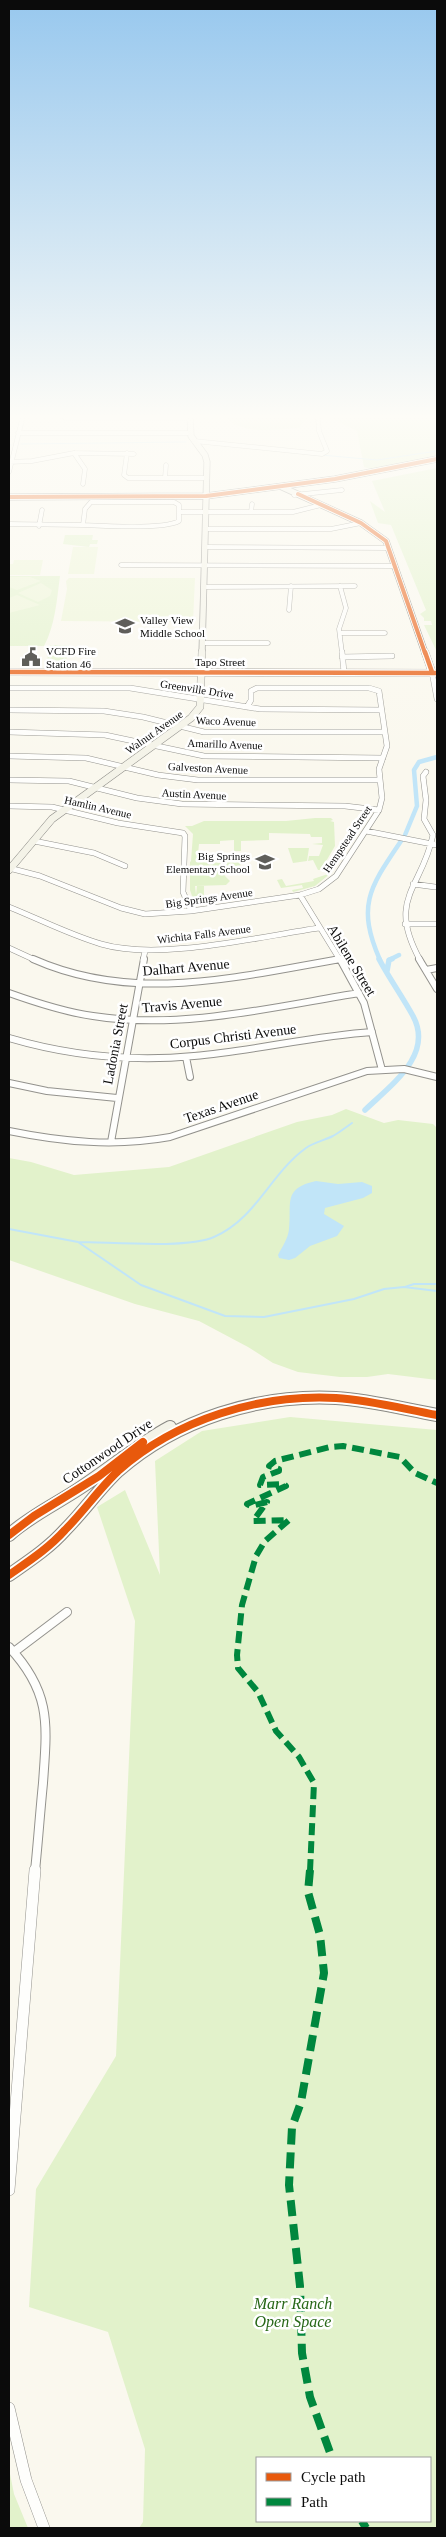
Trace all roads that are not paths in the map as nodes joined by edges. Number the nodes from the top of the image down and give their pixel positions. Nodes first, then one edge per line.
1 (205, 534) edge
2 (378, 534) edge
3 (205, 548) junction
4 (387, 548) junction
5 (121, 565) dead end
6 (204, 566) junction
7 (394, 566) junction
8 (290, 586) junction
9 (340, 586) junction
10 (355, 586) dead end
11 (204, 587) junction
12 (289, 610) dead end
13 (385, 633) dead end
14 (340, 634) junction
15 (203, 643) junction
16 (268, 643) dead end
17 (392, 656) dead end
18 (342, 657) junction
19 (9, 672) edge
20 (202, 672) junction
21 (344, 672) junction
22 (435, 672) edge
23 (9, 688) edge
24 (437, 699) edge
25 (202, 700) junction
26 (247, 707) junction
27 (9, 710) edge
28 (382, 710) junction
29 (178, 726) junction
30 (9, 732) edge
31 (385, 732) junction
32 (150, 746) junction
33 (9, 756) edge
34 (383, 758) junction
35 (123, 766) junction
36 (426, 772) dead end
37 (9, 780) edge
38 (380, 780) junction
39 (94, 787) junction
40 (9, 806) edge
41 (64, 810) junction
42 (380, 810) junction
43 (366, 831) junction
44 (34, 841) junction
45 (435, 845) edge
46 (125, 866) dead end
47 (9, 868) edge
48 (413, 884) junction
49 (435, 888) dead end
50 (300, 895) junction
51 (9, 907) edge
52 (191, 911) junction
53 (405, 924) junction
54 (437, 924) edge
55 (318, 928) junction
56 (9, 948) edge
57 (145, 951) junction
58 (340, 959) junction
59 (437, 968) edge
60 (426, 970) junction
61 (138, 984) junction
62 (437, 989) edge
63 (9, 993) edge
64 (359, 993) junction
65 (132, 1020) junction
66 (372, 1032) junction
67 (9, 1038) edge
68 (186, 1057) junction
69 (125, 1058) junction
70 (382, 1070) junction
71 (190, 1076) dead end
72 (437, 1076) edge
73 (9, 1082) edge
74 (117, 1098) junction
75 (9, 1131) edge
76 (111, 1142) junction
77 (437, 1409) edge
78 (437, 1415) edge
79 (9, 1535) edge
80 (9, 1575) edge
81 (67, 1612) dead end
82 (11, 1650) edge
83 (9, 2190) edge
84 (9, 2408) edge
85 (44, 2528) edge

1 - 3 street
2 - 4 street
3 - 4 street
3 - 6 street
4 - 7 street
5 - 6 street
6 - 7 street
6 - 11 street
7 - 22 street
8 - 9 street
8 - 11 street
8 - 12 street
9 - 10 street
9 - 14 street
11 - 15 street
13 - 14 street
14 - 18 street
15 - 16 street
15 - 20 street
17 - 18 street
18 - 21 street
19 - 20 street, Tapo Street
20 - 21 street, Tapo Street
20 - 25 street
21 - 22 street, Tapo Street
22 - 24 street
23 - 25 street, Greenville Drive
25 - 26 street, Greenville Drive
25 - 29 street, Walnut Avenue
26 - 28 street, Greenville Drive
26 - 28 street, Hempstead Street
27 - 29 street, Waco Avenue
28 - 31 street, Hempstead Street
29 - 31 street, Waco Avenue
29 - 32 street, Walnut Avenue
30 - 32 street, Amarillo Avenue
31 - 34 street, Hempstead Street
32 - 34 street, Amarillo Avenue
32 - 35 street, Walnut Avenue
33 - 35 street, Galveston Avenue
34 - 38 street, Hempstead Street
35 - 38 street, Galveston Avenue
35 - 39 street, Walnut Avenue
36 - 45 street
37 - 39 street, Austin Avenue
38 - 42 street, Hempstead Street
39 - 41 street, Walnut Avenue
39 - 42 street, Austin Avenue
40 - 41 street, Hamlin Avenue
41 - 44 street, Walnut Avenue
41 - 52 street, Hamlin Avenue
42 - 43 street, Hempstead Street
43 - 45 street
43 - 50 street, Hempstead Street
44 - 46 street
44 - 47 street, Walnut Avenue
45 - 48 street
47 - 52 street, Big Springs Avenue
48 - 49 street
48 - 53 street
50 - 52 street, Big Springs Avenue
50 - 55 street, Abilene Street
51 - 57 street, Wichita Falls Avenue
53 - 54 street
53 - 60 street
55 - 57 street, Wichita Falls Avenue
55 - 58 street, Abilene Street
56 - 61 street, Dalhart Avenue
57 - 61 street, Ladonia Street
58 - 61 street, Dalhart Avenue
58 - 64 street, Abilene Street
59 - 60 street
60 - 62 street
61 - 65 street, Ladonia Street
63 - 65 street, Travis Avenue
64 - 65 street, Travis Avenue
64 - 66 street, Abilene Street
65 - 69 street, Ladonia Street
66 - 68 street, Corpus Christi Avenue
66 - 70 street, Abilene Street
67 - 69 street, Corpus Christi Avenue
68 - 69 street, Corpus Christi Avenue
68 - 71 street
69 - 74 street, Ladonia Street
70 - 72 street, Texas Avenue
70 - 76 street, Texas Avenue
73 - 74 street
74 - 76 street, Ladonia Street
75 - 76 street, Texas Avenue
77 - 79 street, Cottonwood Drive
78 - 80 street, Cottonwood Drive
81 - 82 street
82 - 83 street
84 - 85 street

